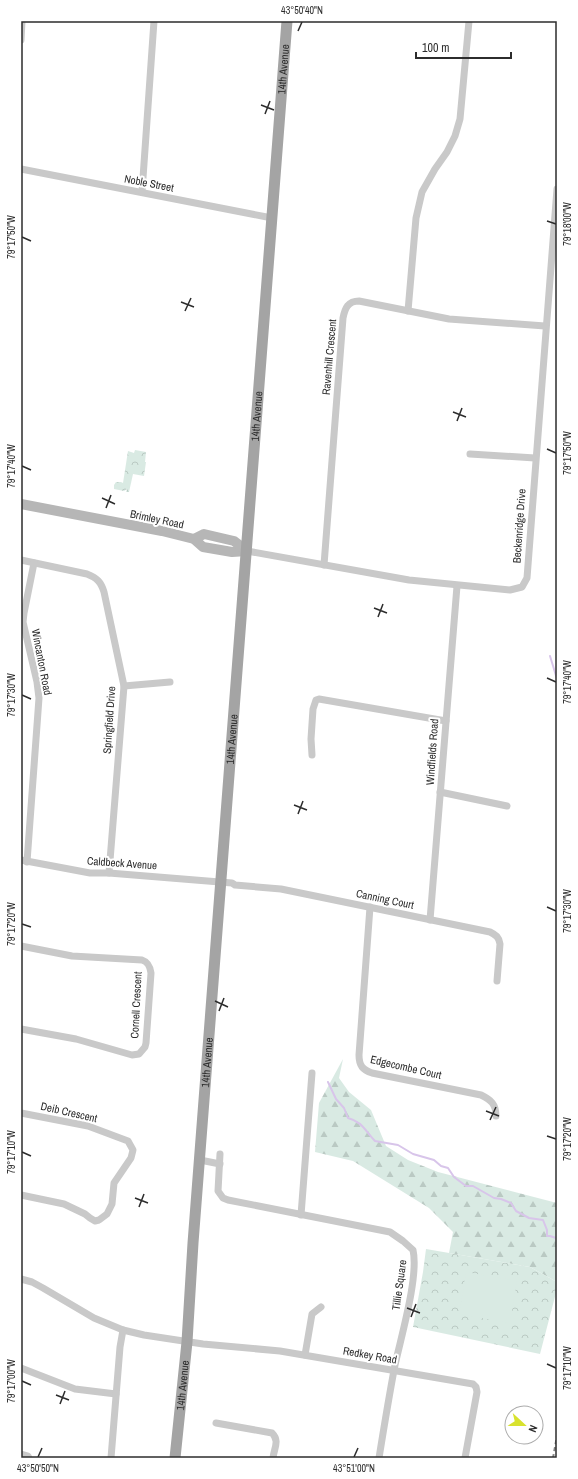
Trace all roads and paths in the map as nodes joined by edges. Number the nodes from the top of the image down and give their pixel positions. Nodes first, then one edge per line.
1 (22, 21) edge
2 (154, 21) edge
3 (287, 21) edge
4 (469, 21) edge
5 (21, 40) edge
6 (21, 169) edge
7 (557, 189) edge
8 (142, 192) junction
9 (272, 218) junction
10 (408, 311) junction
11 (545, 326) junction
12 (470, 454) dead end
13 (535, 458) junction
14 (21, 504) edge
15 (247, 551) junction
16 (21, 560) edge
17 (34, 563) junction
18 (324, 565) junction
19 (456, 586) junction
20 (170, 682) dead end
21 (124, 686) junction
22 (446, 721) junction
23 (312, 755) dead end
24 (440, 792) junction
25 (507, 806) dead end
26 (24, 861) edge
27 (109, 873) junction
28 (222, 882) junction
29 (370, 907) junction
30 (430, 920) junction
31 (21, 946) edge
32 (497, 981) dead end
33 (21, 1029) edge
34 (312, 1073) dead end
35 (21, 1113) edge
36 (496, 1116) dead end
37 (220, 1154) dead end
38 (200, 1160) junction
39 (220, 1164) junction
40 (21, 1195) edge
41 (301, 1215) junction
42 (21, 1279) edge
43 (321, 1307) dead end
44 (123, 1330) junction
45 (187, 1342) junction
46 (304, 1355) junction
47 (21, 1368) edge
48 (394, 1371) junction
49 (116, 1394) junction
50 (216, 1423) dead end
51 (21, 1454) edge
52 (29, 1458) edge
53 (111, 1458) edge
54 (175, 1458) edge
55 (273, 1458) edge
56 (378, 1458) edge
57 (465, 1458) edge

1 - 5 street
2 - 8 street
3 - 9 main road, 14th Avenue
4 - 10 street
6 - 8 street, Noble Street
7 - 11 street, Beckenridge Drive
8 - 9 street, Noble Street
9 - 15 main road, 14th Avenue
10 - 11 street, Ravenhill Crescent
10 - 18 street, Ravenhill Crescent
11 - 13 street, Beckenridge Drive
12 - 13 street
13 - 19 street, Beckenridge Drive
14 - 15 main road, Brimley Road
15 - 18 street, Beckenridge Drive
15 - 28 main road, 14th Avenue
16 - 17 street, Springfield Drive
17 - 21 street, Springfield Drive
17 - 26 street, Wincanton Road
18 - 19 street, Beckenridge Drive
19 - 22 street, Windfields Road
20 - 21 street
21 - 27 street, Springfield Drive
22 - 23 street
22 - 24 street, Windfields Road
24 - 25 street
24 - 30 street, Windfields Road
26 - 27 street, Caldbeck Avenue
27 - 28 street, Caldbeck Avenue
28 - 29 street, Canning Court
28 - 38 main road, 14th Avenue
29 - 30 street, Canning Court
29 - 36 street, Edgecombe Court
30 - 32 street, Canning Court
31 - 33 street, Cornell Crescent
34 - 41 street
35 - 40 street, Deib Crescent
37 - 39 street, Tillie Square
38 - 39 street
38 - 45 main road, 14th Avenue
39 - 41 street, Tillie Square
41 - 48 street, Tillie Square
42 - 44 street, Redkey Road
43 - 46 street
44 - 45 street, Redkey Road
44 - 49 street
45 - 46 street, Redkey Road
45 - 54 main road, 14th Avenue
46 - 48 street, Redkey Road
47 - 49 street
48 - 56 street
48 - 57 street, Redkey Road
49 - 53 street
50 - 55 street
51 - 52 street

